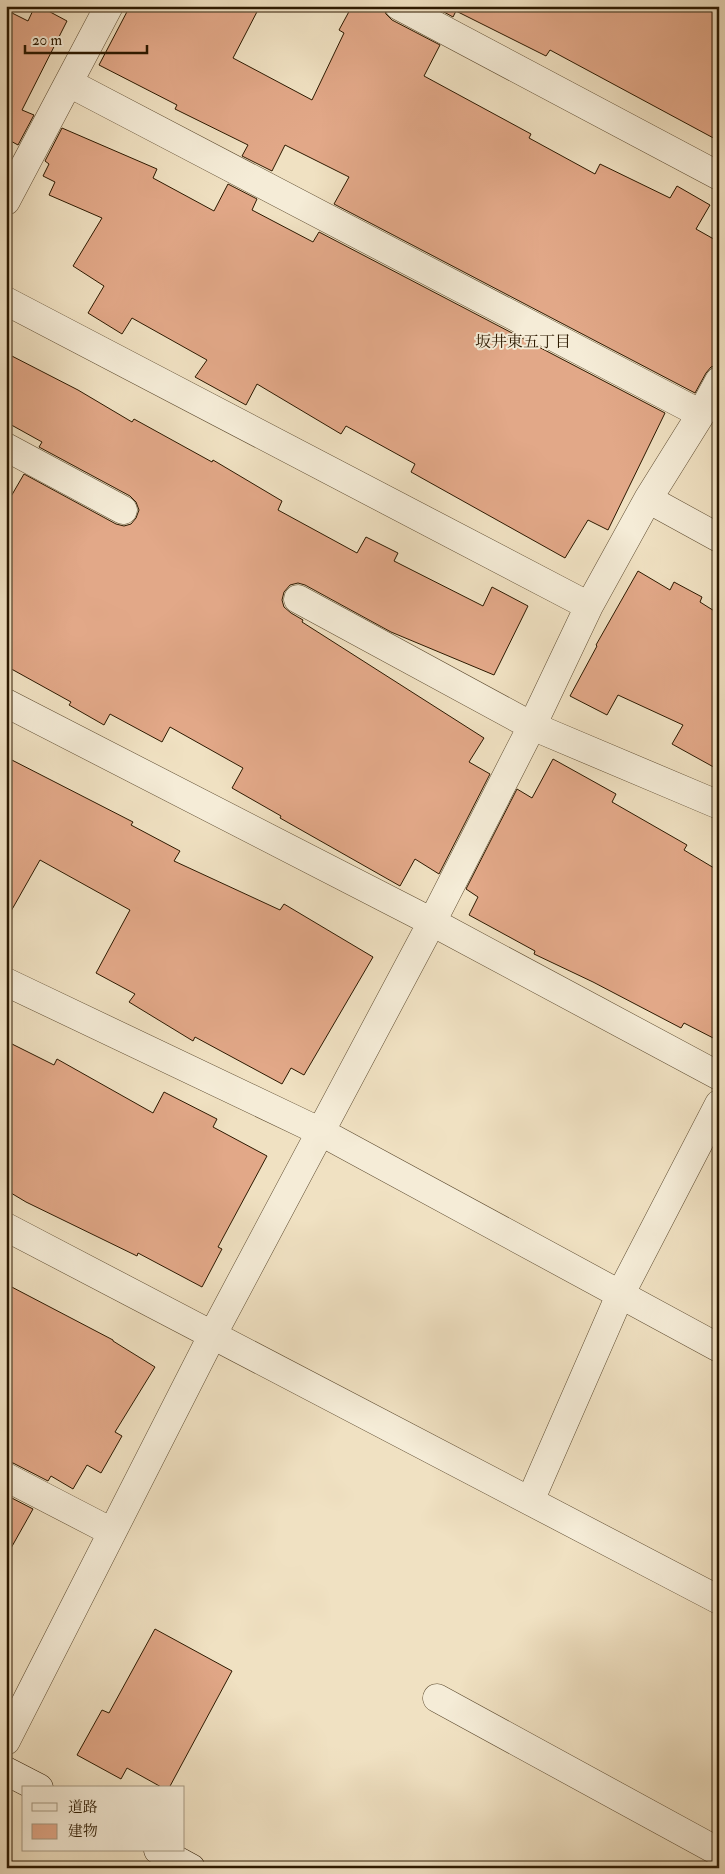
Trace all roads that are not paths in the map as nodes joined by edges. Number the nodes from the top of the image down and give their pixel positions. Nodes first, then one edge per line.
1 (109, 6) edge
2 (399, 6) edge
3 (69, 83) junction
4 (719, 176) edge
5 (9, 188) edge
6 (6, 301) edge
7 (719, 381) edge
8 (701, 414) junction
9 (6, 447) edge
10 (648, 499) junction
11 (122, 510) dead end
12 (719, 538) edge
13 (298, 599) dead end
14 (589, 606) junction
15 (6, 703) edge
16 (532, 726) junction
17 (719, 805) edge
18 (432, 922) junction
19 (6, 982) edge
20 (719, 1076) edge
21 (719, 1104) edge
22 (320, 1132) junction
23 (6, 1227) edge
24 (620, 1295) junction
25 (213, 1334) junction
26 (719, 1348) edge
27 (6, 1477) edge
28 (530, 1501) junction
29 (112, 1532) junction
30 (719, 1600) edge
31 (437, 1698) dead end
32 (6, 1740) edge
33 (6, 1771) edge
34 (35, 1786) edge
35 (162, 1852) edge
36 (719, 1852) edge
37 (191, 1868) edge

1 - 3 street
2 - 4 street
3 - 5 street
3 - 8 street
6 - 14 street
7 - 8 street
8 - 10 street
9 - 11 street
10 - 12 street
10 - 14 street
13 - 16 street
14 - 16 street
15 - 18 street
16 - 17 street
16 - 18 street
18 - 20 street
18 - 22 street
19 - 22 street
21 - 24 street
22 - 24 street
22 - 25 street
23 - 25 street
24 - 26 street
24 - 28 street
25 - 28 street
25 - 29 street
27 - 29 street
28 - 30 street
29 - 32 street
31 - 36 street
33 - 34 street
35 - 37 street

